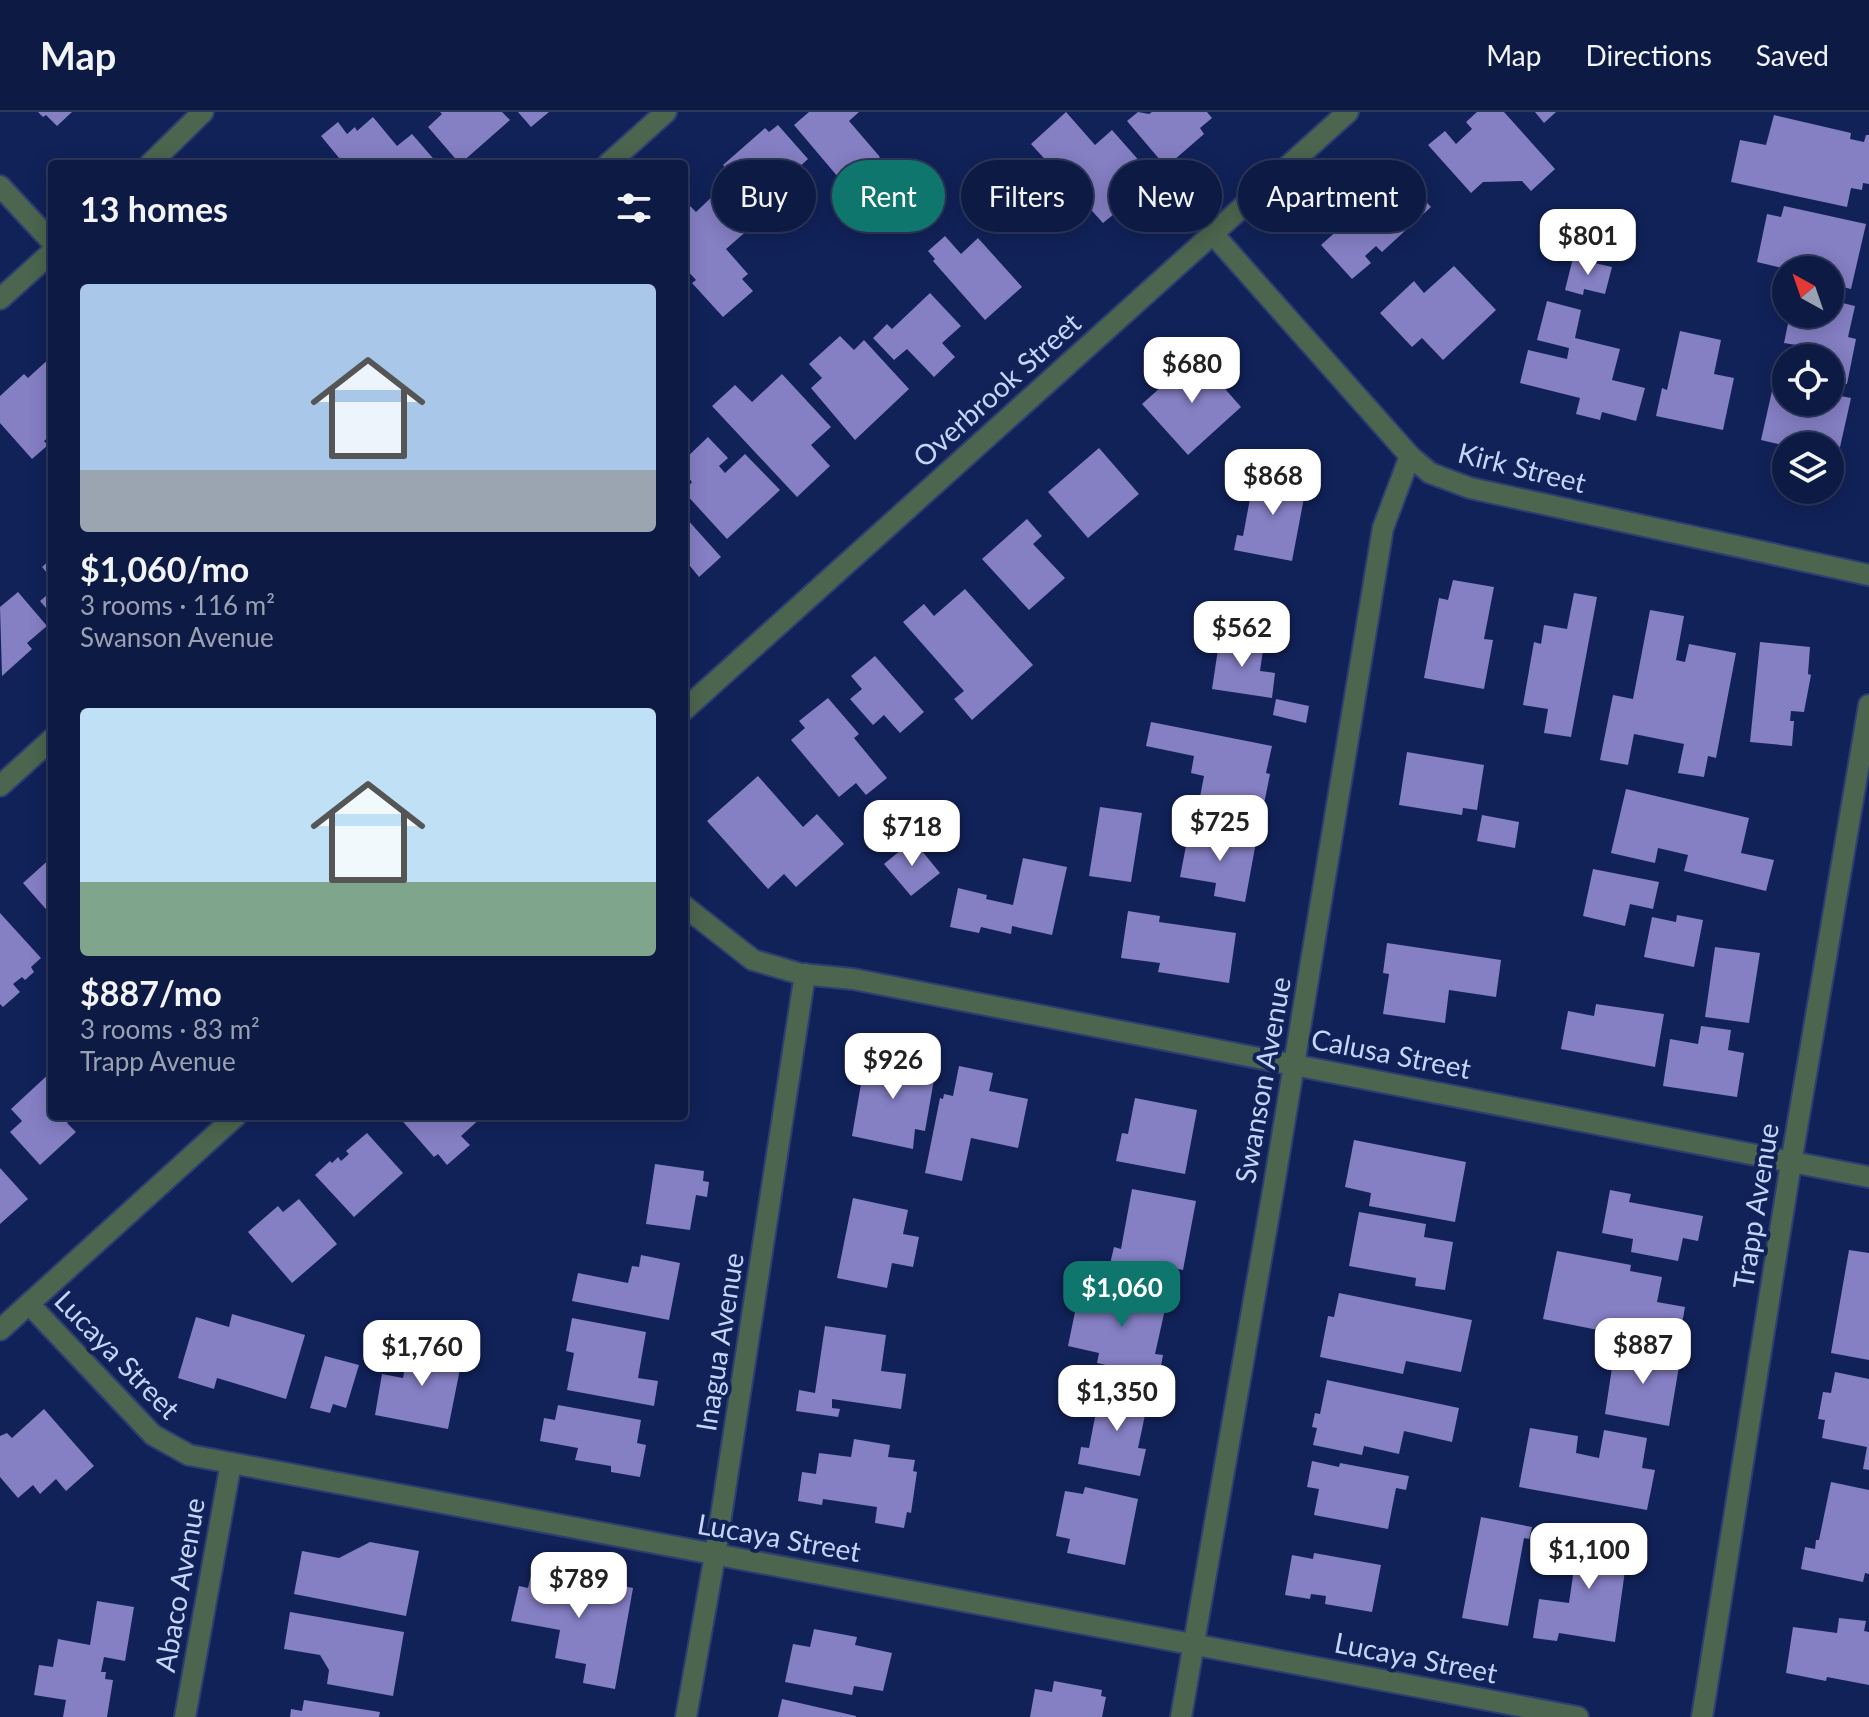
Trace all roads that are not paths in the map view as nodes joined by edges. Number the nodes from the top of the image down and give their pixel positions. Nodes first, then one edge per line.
1 (203, 112) edge
2 (666, 112) edge
3 (1348, 112) edge
4 (154, 160) edge
5 (612, 160) edge
6 (0, 186) edge
7 (1213, 234) junction
8 (48, 238) edge
9 (48, 256) edge
10 (0, 299) edge
11 (1410, 456) junction
12 (1869, 575) edge
13 (1869, 705) edge
14 (688, 706) edge
15 (48, 743) edge
16 (0, 786) edge
17 (688, 909) edge
18 (805, 974) junction
19 (1294, 1063) junction
20 (232, 1120) edge
21 (1791, 1163) junction
22 (1869, 1177) edge
23 (29, 1304) junction
24 (0, 1330) edge
25 (231, 1463) junction
26 (715, 1555) junction
27 (1193, 1643) junction
28 (185, 1717) edge
29 (686, 1717) edge
30 (1181, 1717) edge
31 (1578, 1717) edge
32 (1702, 1717) edge

1 - 4 street
2 - 5 street
3 - 7 street, Overbrook Street
6 - 8 street
7 - 11 street, Kirk Street
7 - 14 street, Overbrook Street
9 - 10 street
11 - 12 street, Kirk Street
11 - 19 street, Swanson Avenue
13 - 21 street, Trapp Avenue
15 - 16 street
17 - 18 street, Calusa Street
18 - 19 street, Calusa Street
18 - 26 street, Inagua Avenue
19 - 21 street, Calusa Street
19 - 27 street, Swanson Avenue
20 - 23 street
21 - 22 street, Calusa Street
21 - 32 street, Trapp Avenue
23 - 24 street
23 - 25 street, Lucaya Street
25 - 26 street, Lucaya Street
25 - 28 street, Abaco Avenue
26 - 27 street, Lucaya Street
26 - 29 street, Inagua Avenue
27 - 30 street, Swanson Avenue
27 - 31 street, Lucaya Street

